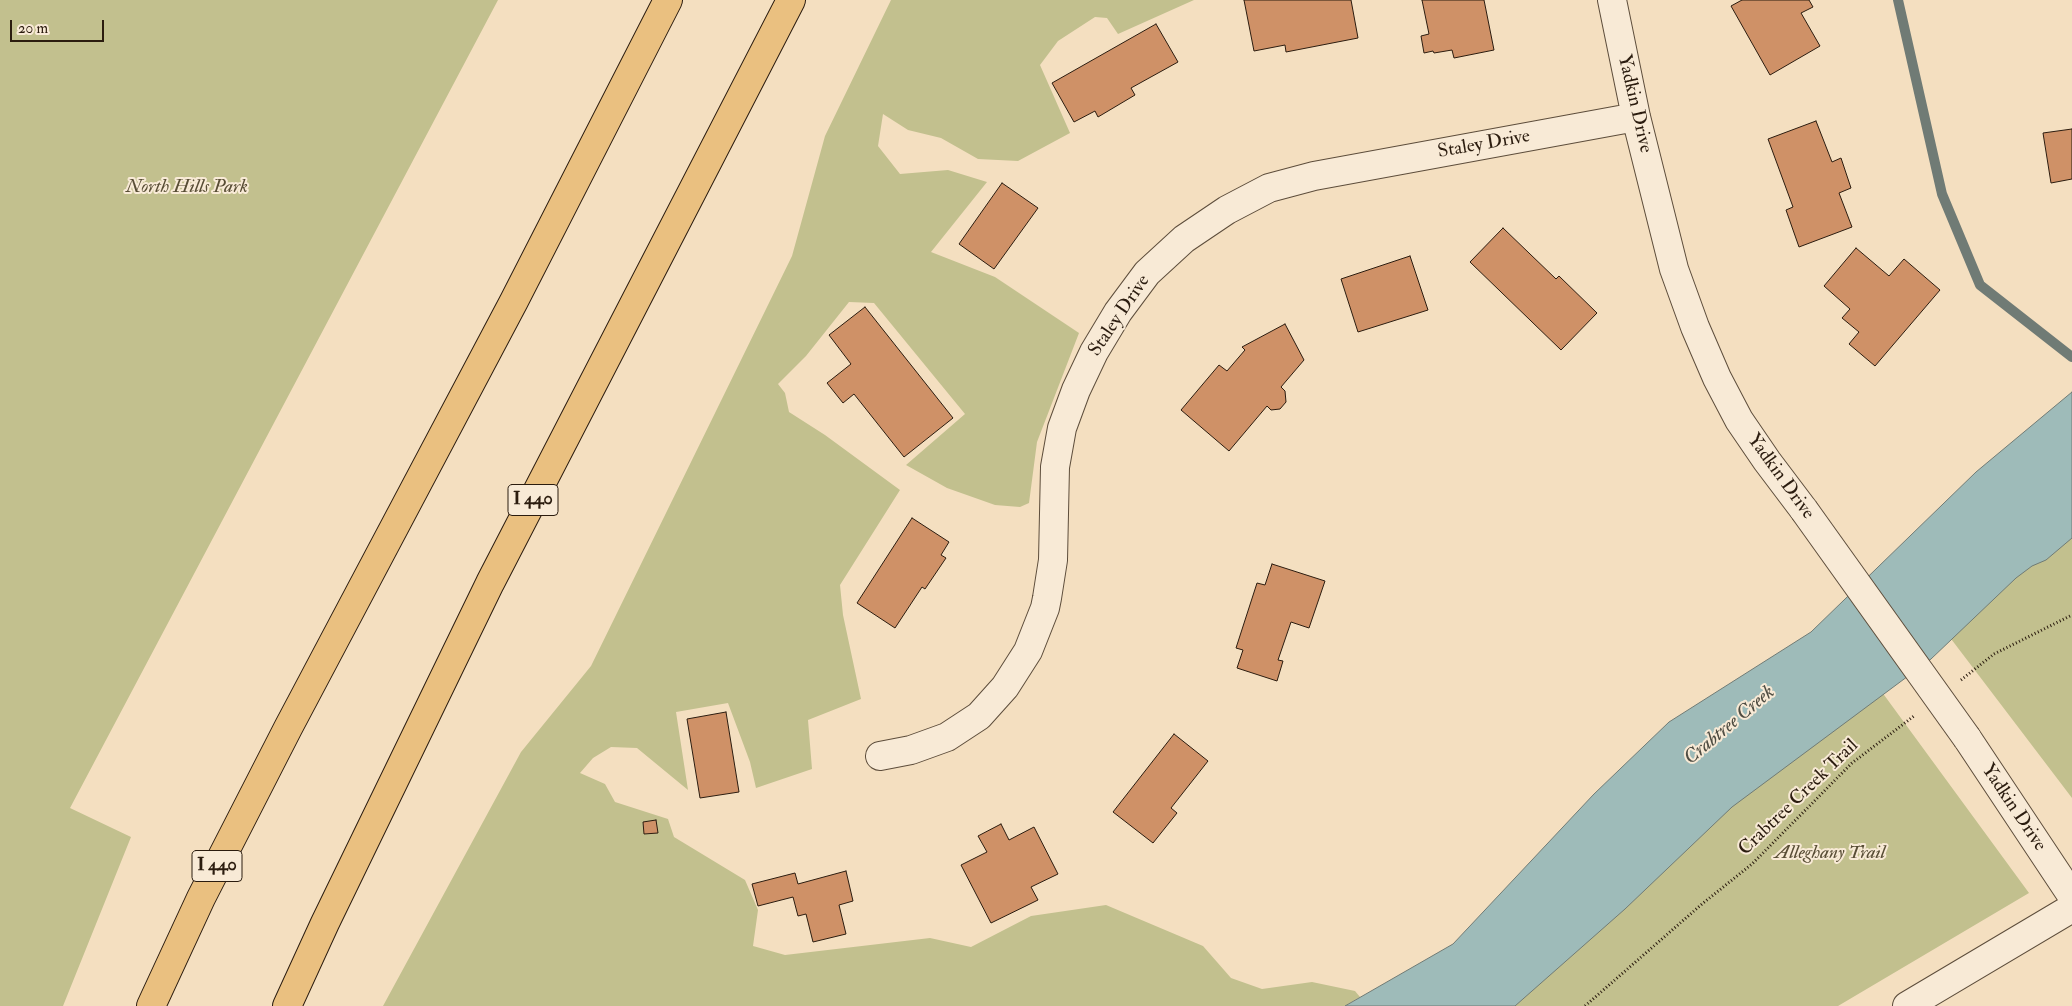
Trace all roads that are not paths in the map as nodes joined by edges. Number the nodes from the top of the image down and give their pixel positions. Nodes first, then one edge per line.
1 (668, 0) edge
2 (791, 0) edge
3 (1612, 0) edge
4 (1636, 117) junction
5 (880, 756) dead end
6 (2072, 896) edge
7 (2072, 908) edge
8 (150, 1006) edge
9 (287, 1006) edge
10 (1907, 1006) edge

1 - 8 highway, I 440
2 - 9 highway, I 440
3 - 4 street, Yadkin Drive
4 - 5 street, Staley Drive
4 - 6 street, Yadkin Drive, bridge
7 - 10 street

